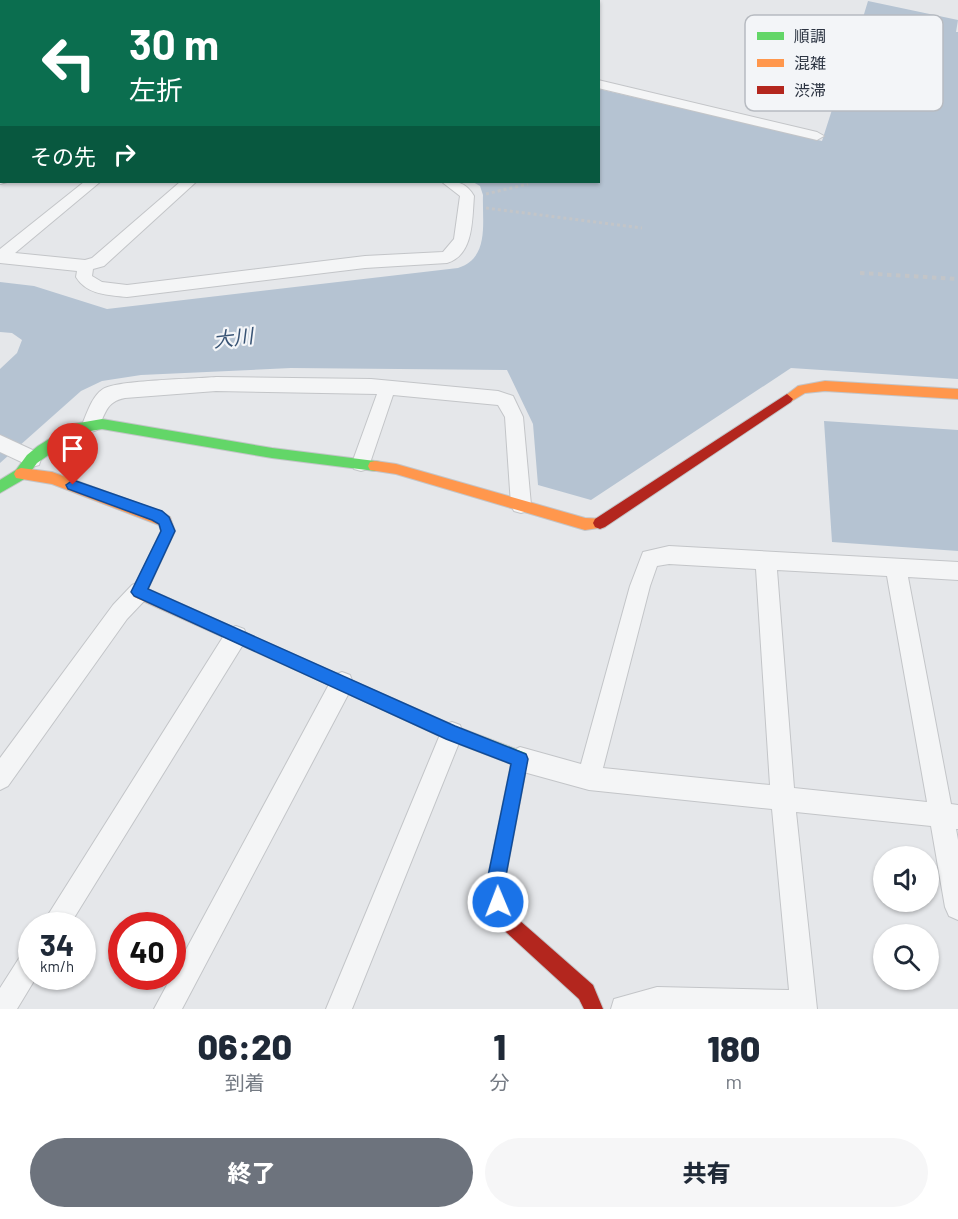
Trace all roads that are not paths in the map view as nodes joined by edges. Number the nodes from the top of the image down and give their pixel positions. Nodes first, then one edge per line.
1 (600, 84) edge
2 (817, 136) dead end
3 (92, 183) edge
4 (188, 183) edge
5 (451, 183) edge
6 (0, 257) edge
7 (86, 266) junction
8 (958, 394) edge
9 (385, 396) dead end
10 (91, 425) junction
11 (0, 443) edge
12 (25, 462) junction
13 (361, 463) junction
14 (0, 487) edge
15 (521, 506) junction
16 (766, 560) junction
17 (896, 568) junction
18 (958, 571) edge
19 (139, 592) junction
20 (236, 636) junction
21 (342, 683) junction
22 (452, 733) junction
23 (520, 759) junction
24 (0, 778) edge
25 (589, 778) junction
26 (783, 798) junction
27 (950, 816) edge
28 (958, 907) edge
29 (63, 912) edge
30 (18, 984) edge
31 (803, 1007) edge
32 (2, 1009) edge
33 (167, 1009) edge
34 (339, 1009) edge
35 (594, 1009) edge
36 (624, 1009) edge

1 - 2 street
3 - 6 street
4 - 7 street
5 - 7 street
6 - 7 street
8 - 15 street
9 - 13 street
10 - 12 street
10 - 13 street
10 - 15 street
11 - 12 street
12 - 14 street
12 - 19 street
13 - 15 street
16 - 17 street
16 - 25 street
16 - 26 street
17 - 18 street
17 - 27 street
19 - 20 street
19 - 24 street
20 - 21 street
20 - 29 street
21 - 22 street
21 - 33 street
22 - 23 street
22 - 34 street
23 - 25 street
23 - 35 street
25 - 26 street
26 - 27 street
26 - 31 street
27 - 28 street
30 - 32 street
31 - 36 street

